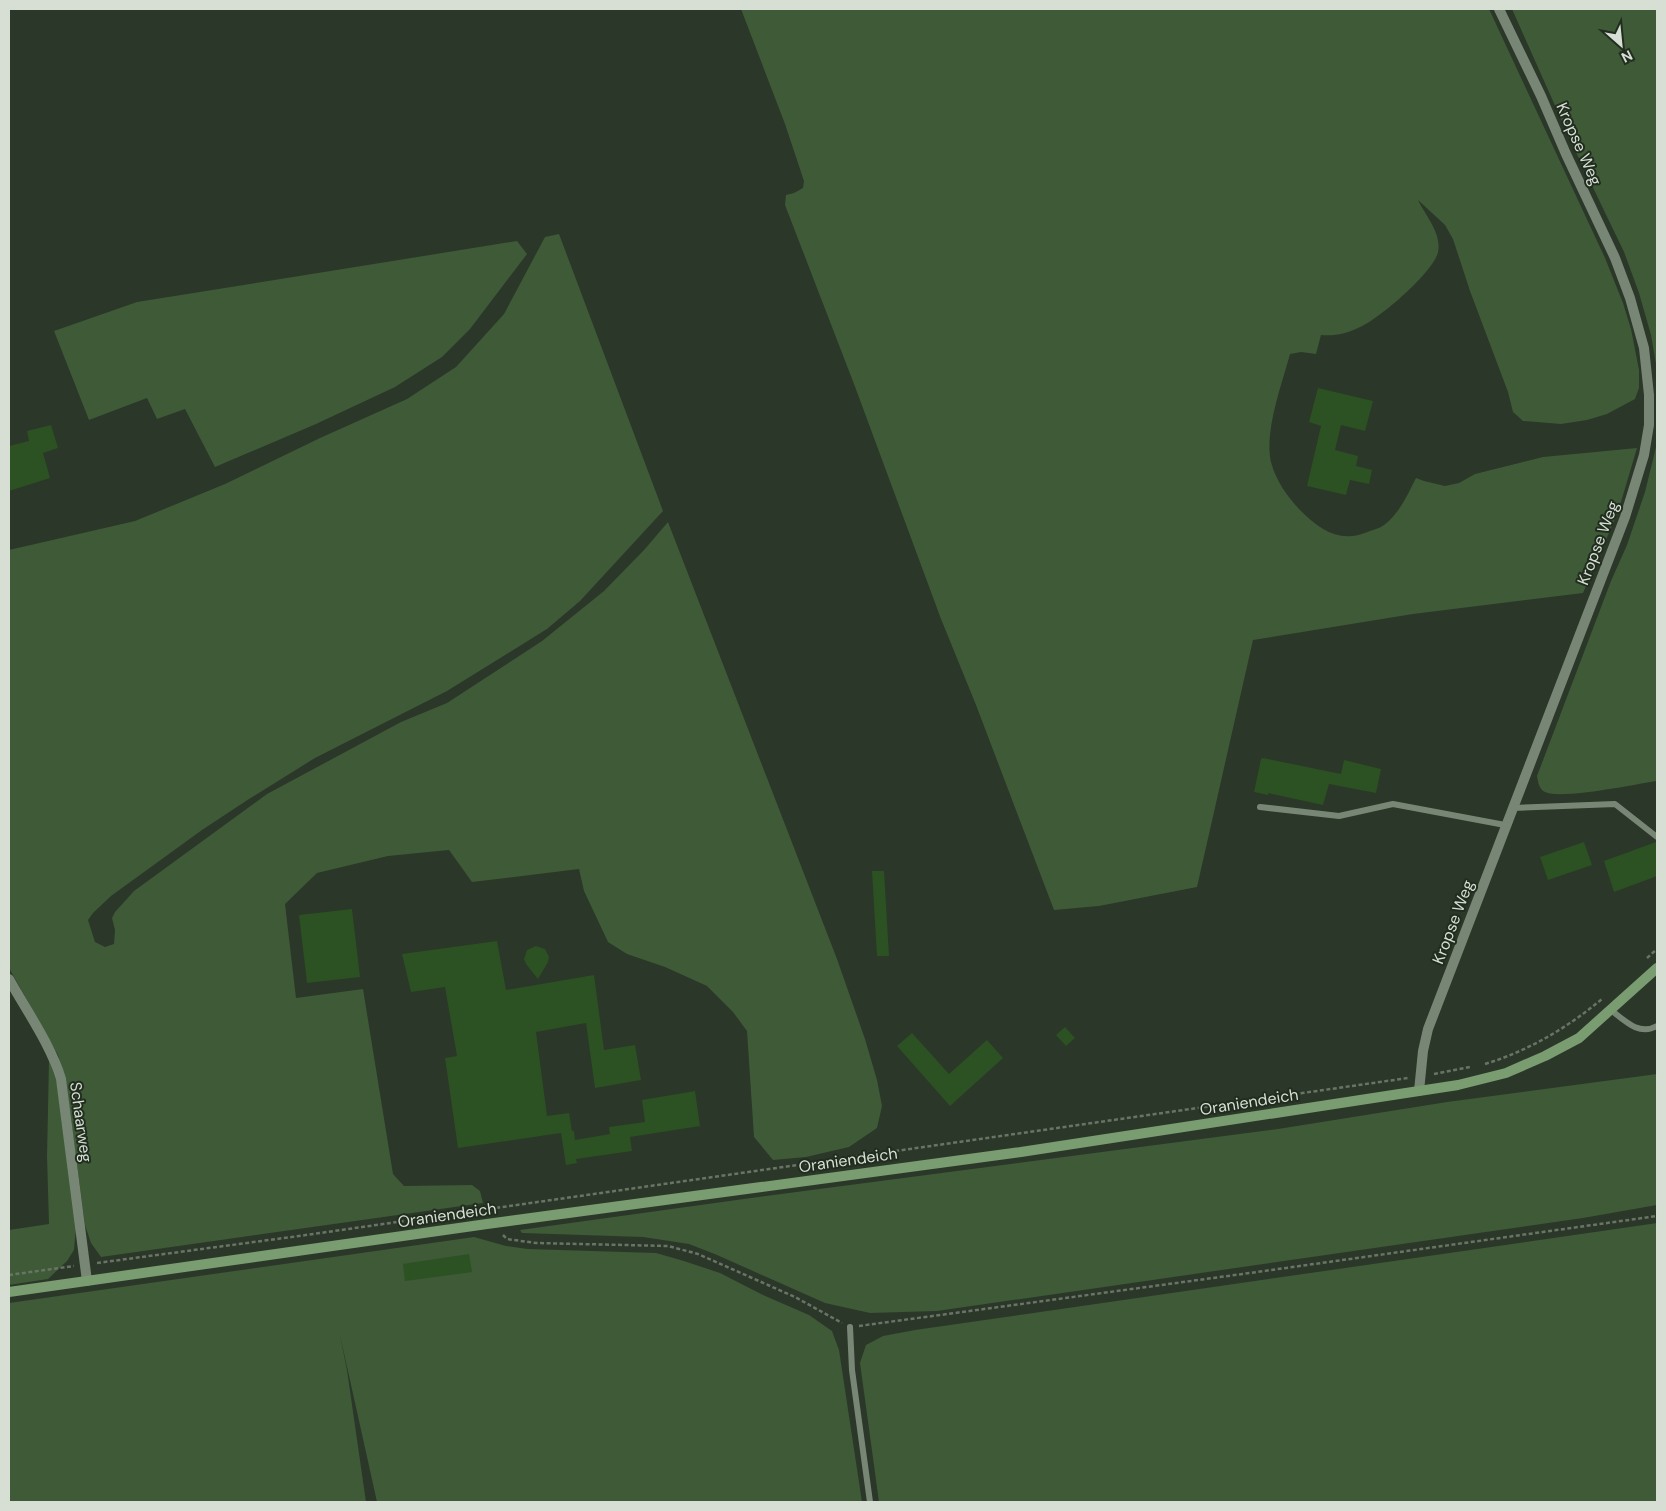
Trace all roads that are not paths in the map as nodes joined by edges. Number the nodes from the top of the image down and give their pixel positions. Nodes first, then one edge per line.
1 (1499, 9) edge
2 (1260, 807) dead end
3 (1512, 808) junction
4 (1505, 825) junction
5 (1657, 837) edge
6 (1657, 968) edge
7 (9, 979) edge
8 (1611, 1010) junction
9 (1657, 1026) edge
10 (1420, 1091) junction
11 (87, 1281) junction
12 (9, 1292) edge
13 (850, 1327) road end
14 (870, 1502) edge

1 - 3 street, Kropse Weg
2 - 4 lane
3 - 4 street, Kropse Weg
3 - 5 lane
4 - 10 street, Kropse Weg
6 - 8 main road, Oraniendeich
7 - 11 street, Schaarweg
8 - 9 lane
8 - 10 main road, Oraniendeich
10 - 11 main road, Oraniendeich
11 - 12 main road, Oraniendeich
13 - 14 lane

